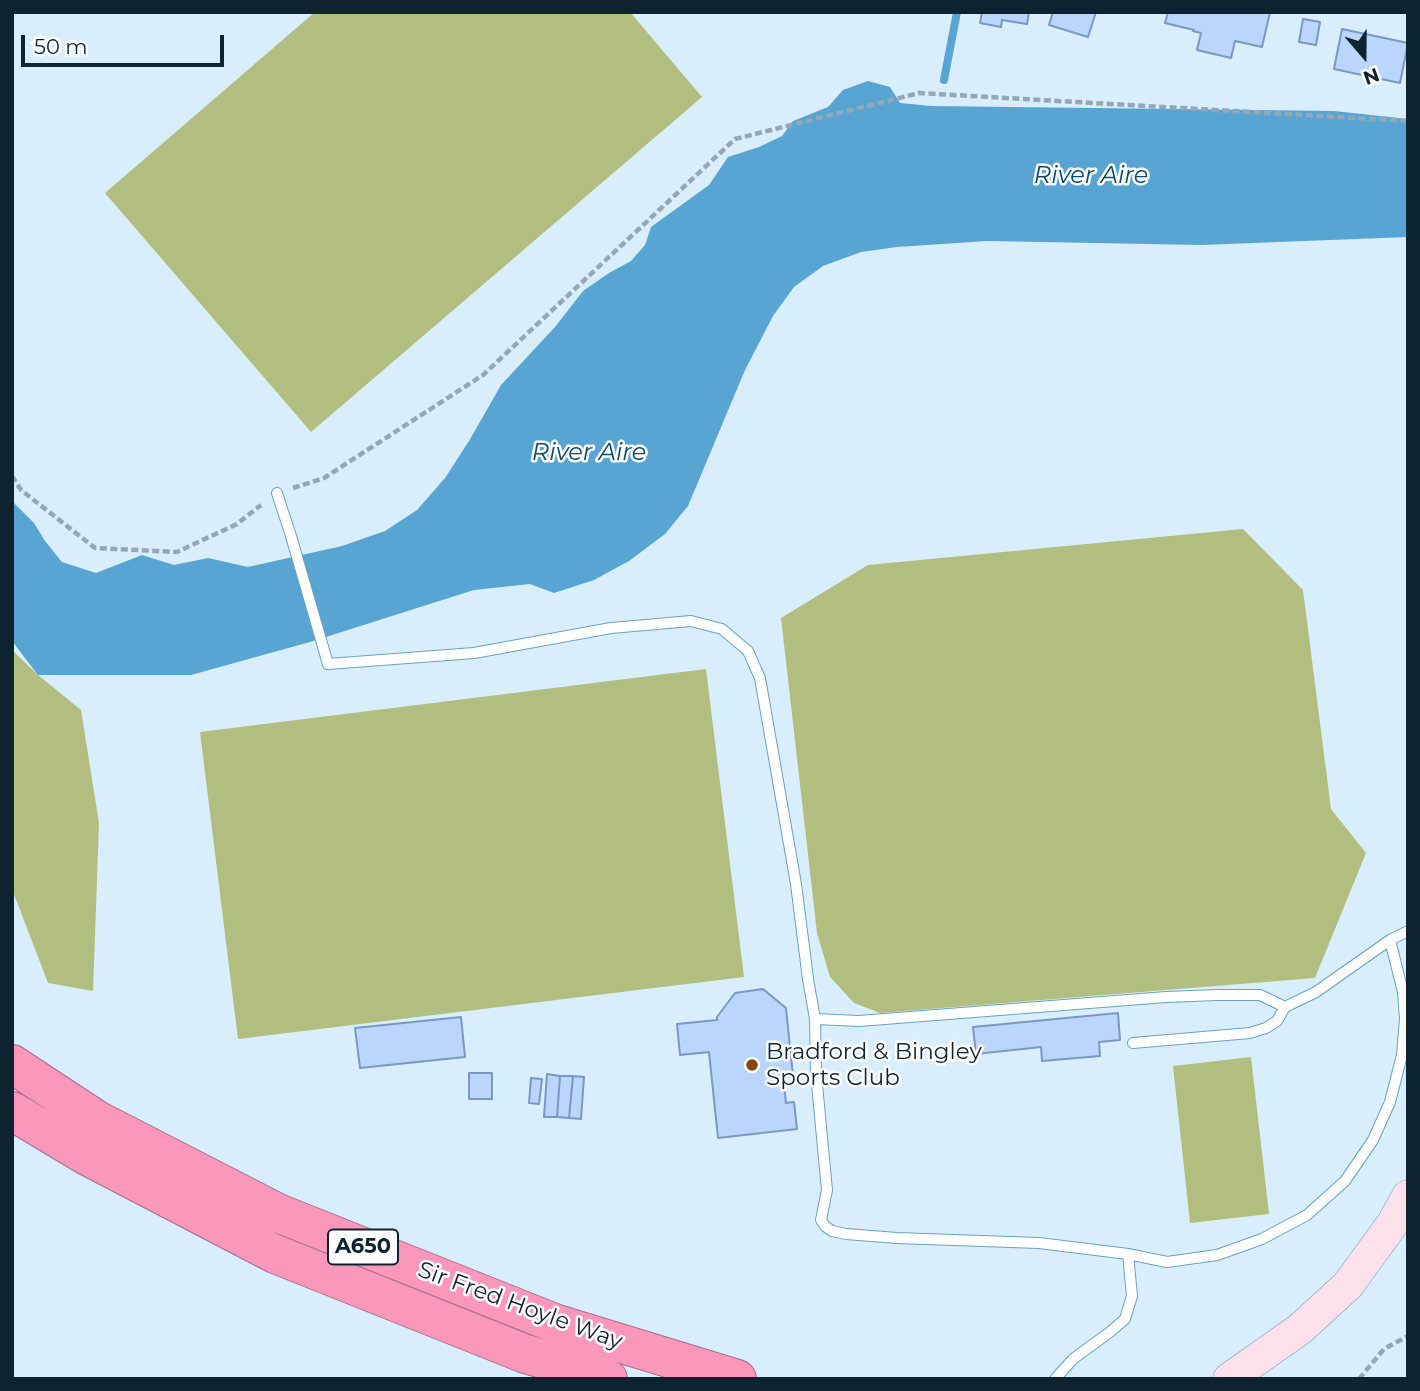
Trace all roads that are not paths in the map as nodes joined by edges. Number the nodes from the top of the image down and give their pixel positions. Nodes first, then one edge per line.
1 (276, 493) road end
2 (1408, 931) edge
3 (1390, 940) junction
4 (1285, 1007) junction
5 (815, 1019) junction
6 (1133, 1043) dead end
7 (12, 1064) edge
8 (12, 1111) edge
9 (1408, 1196) edge
10 (1128, 1254) junction
11 (608, 1379) edge
12 (737, 1379) edge
13 (1055, 1379) edge
14 (1229, 1379) edge

1 - 5 lane
2 - 3 lane
3 - 4 lane
3 - 10 lane
4 - 5 lane
4 - 6 lane
5 - 10 lane
7 - 12 highway, Sir Fred Hoyle Way / A650
8 - 11 highway, Sir Fred Hoyle Way / A650
9 - 14 street
10 - 13 lane

